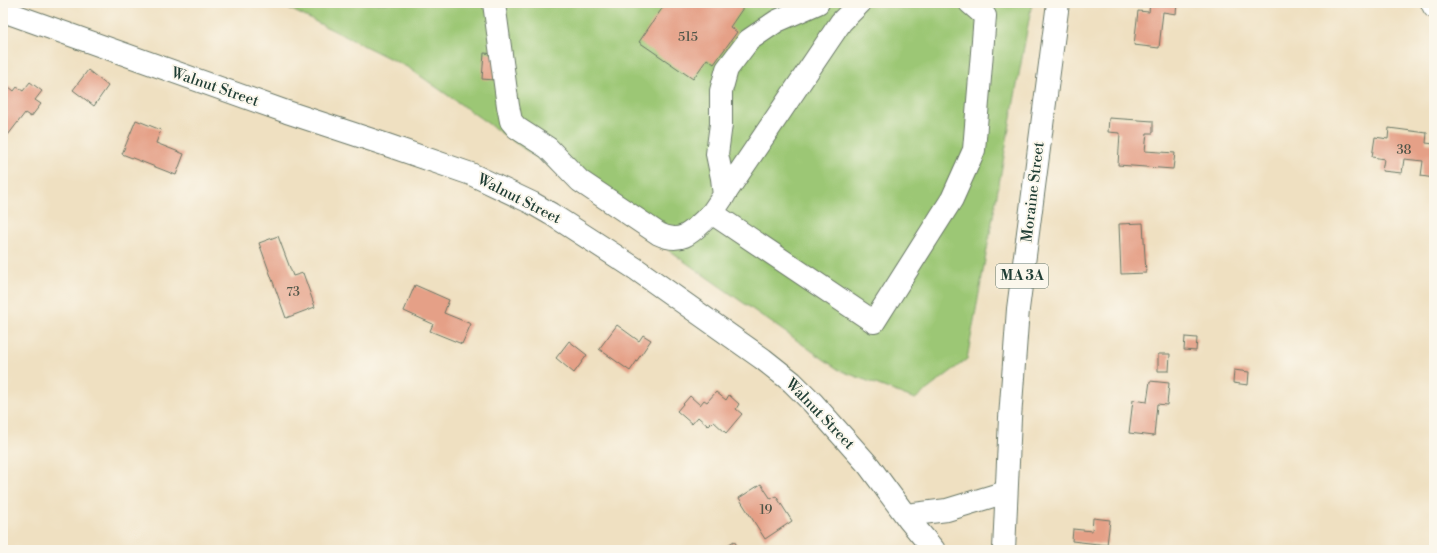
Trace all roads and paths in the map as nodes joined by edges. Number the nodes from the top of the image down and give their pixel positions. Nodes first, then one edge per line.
1 (494, 3) edge
2 (818, 3) edge
3 (860, 3) edge
4 (970, 3) edge
5 (1058, 3) edge
6 (1432, 3) edge
7 (1434, 7) edge
8 (3, 11) edge
9 (718, 205) junction
10 (1006, 492) junction
11 (906, 515) junction
12 (934, 550) edge
13 (1004, 550) edge

1 - 9 street
2 - 9 street
3 - 9 street
4 - 9 street
5 - 10 street, Moraine Street / MA 3A
6 - 7 street
8 - 11 street, Walnut Street
10 - 11 street
10 - 13 street, Moraine Street / MA 3A
11 - 12 street, Walnut Street

